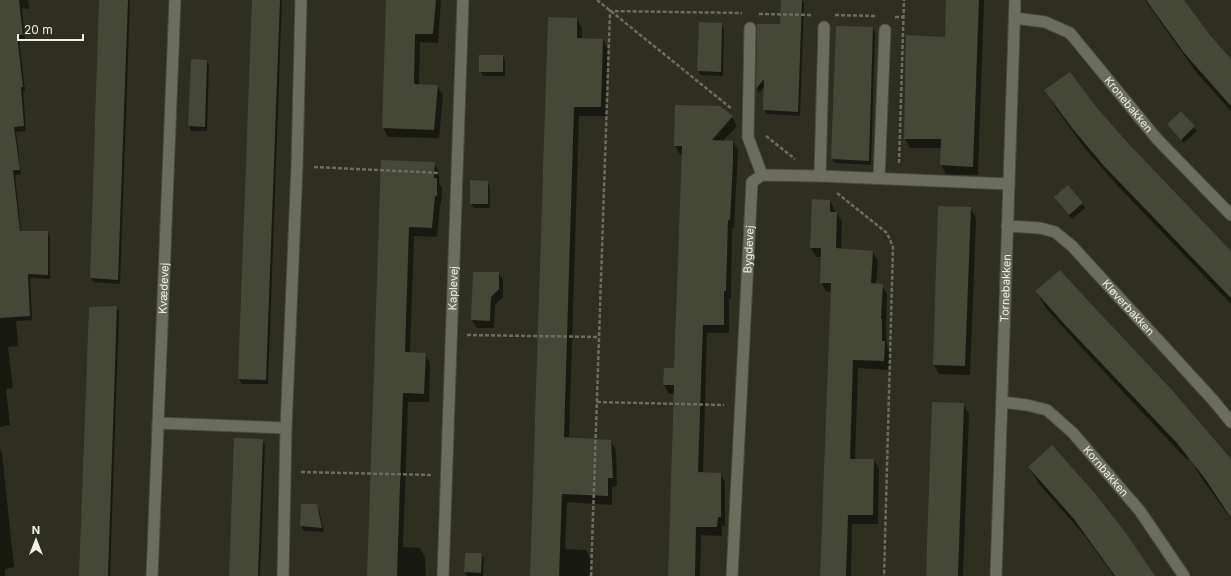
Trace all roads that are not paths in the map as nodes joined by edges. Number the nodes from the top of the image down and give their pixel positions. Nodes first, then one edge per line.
1 (175, 0) edge
2 (301, 0) edge
3 (463, 0) edge
4 (1016, 0) edge
5 (1015, 18) junction
6 (824, 27) dead end
7 (750, 28) dead end
8 (885, 30) dead end
9 (762, 175) junction
10 (818, 176) junction
11 (879, 178) junction
12 (1009, 184) junction
13 (1231, 215) edge
14 (1007, 226) junction
15 (1002, 402) junction
16 (1231, 422) edge
17 (158, 423) junction
18 (286, 428) junction
19 (152, 576) edge
20 (283, 576) edge
21 (443, 576) edge
22 (732, 576) edge
23 (996, 576) edge
24 (1184, 576) edge

1 - 17 street, Kvædevej
2 - 18 street
3 - 21 street, Kaplevej
4 - 5 street, Tornebakken
5 - 12 street, Tornebakken
5 - 13 street, Kronebakken
6 - 10 street
7 - 9 street
8 - 11 street
9 - 10 street
9 - 22 street, Bygdevej
10 - 11 street
11 - 12 street
12 - 14 street, Tornebakken
14 - 15 street, Tornebakken
14 - 16 street, Kløverbakken
15 - 23 street, Tornebakken
15 - 24 street, Kornbakken
17 - 18 street
17 - 19 street, Kvædevej
18 - 20 street

